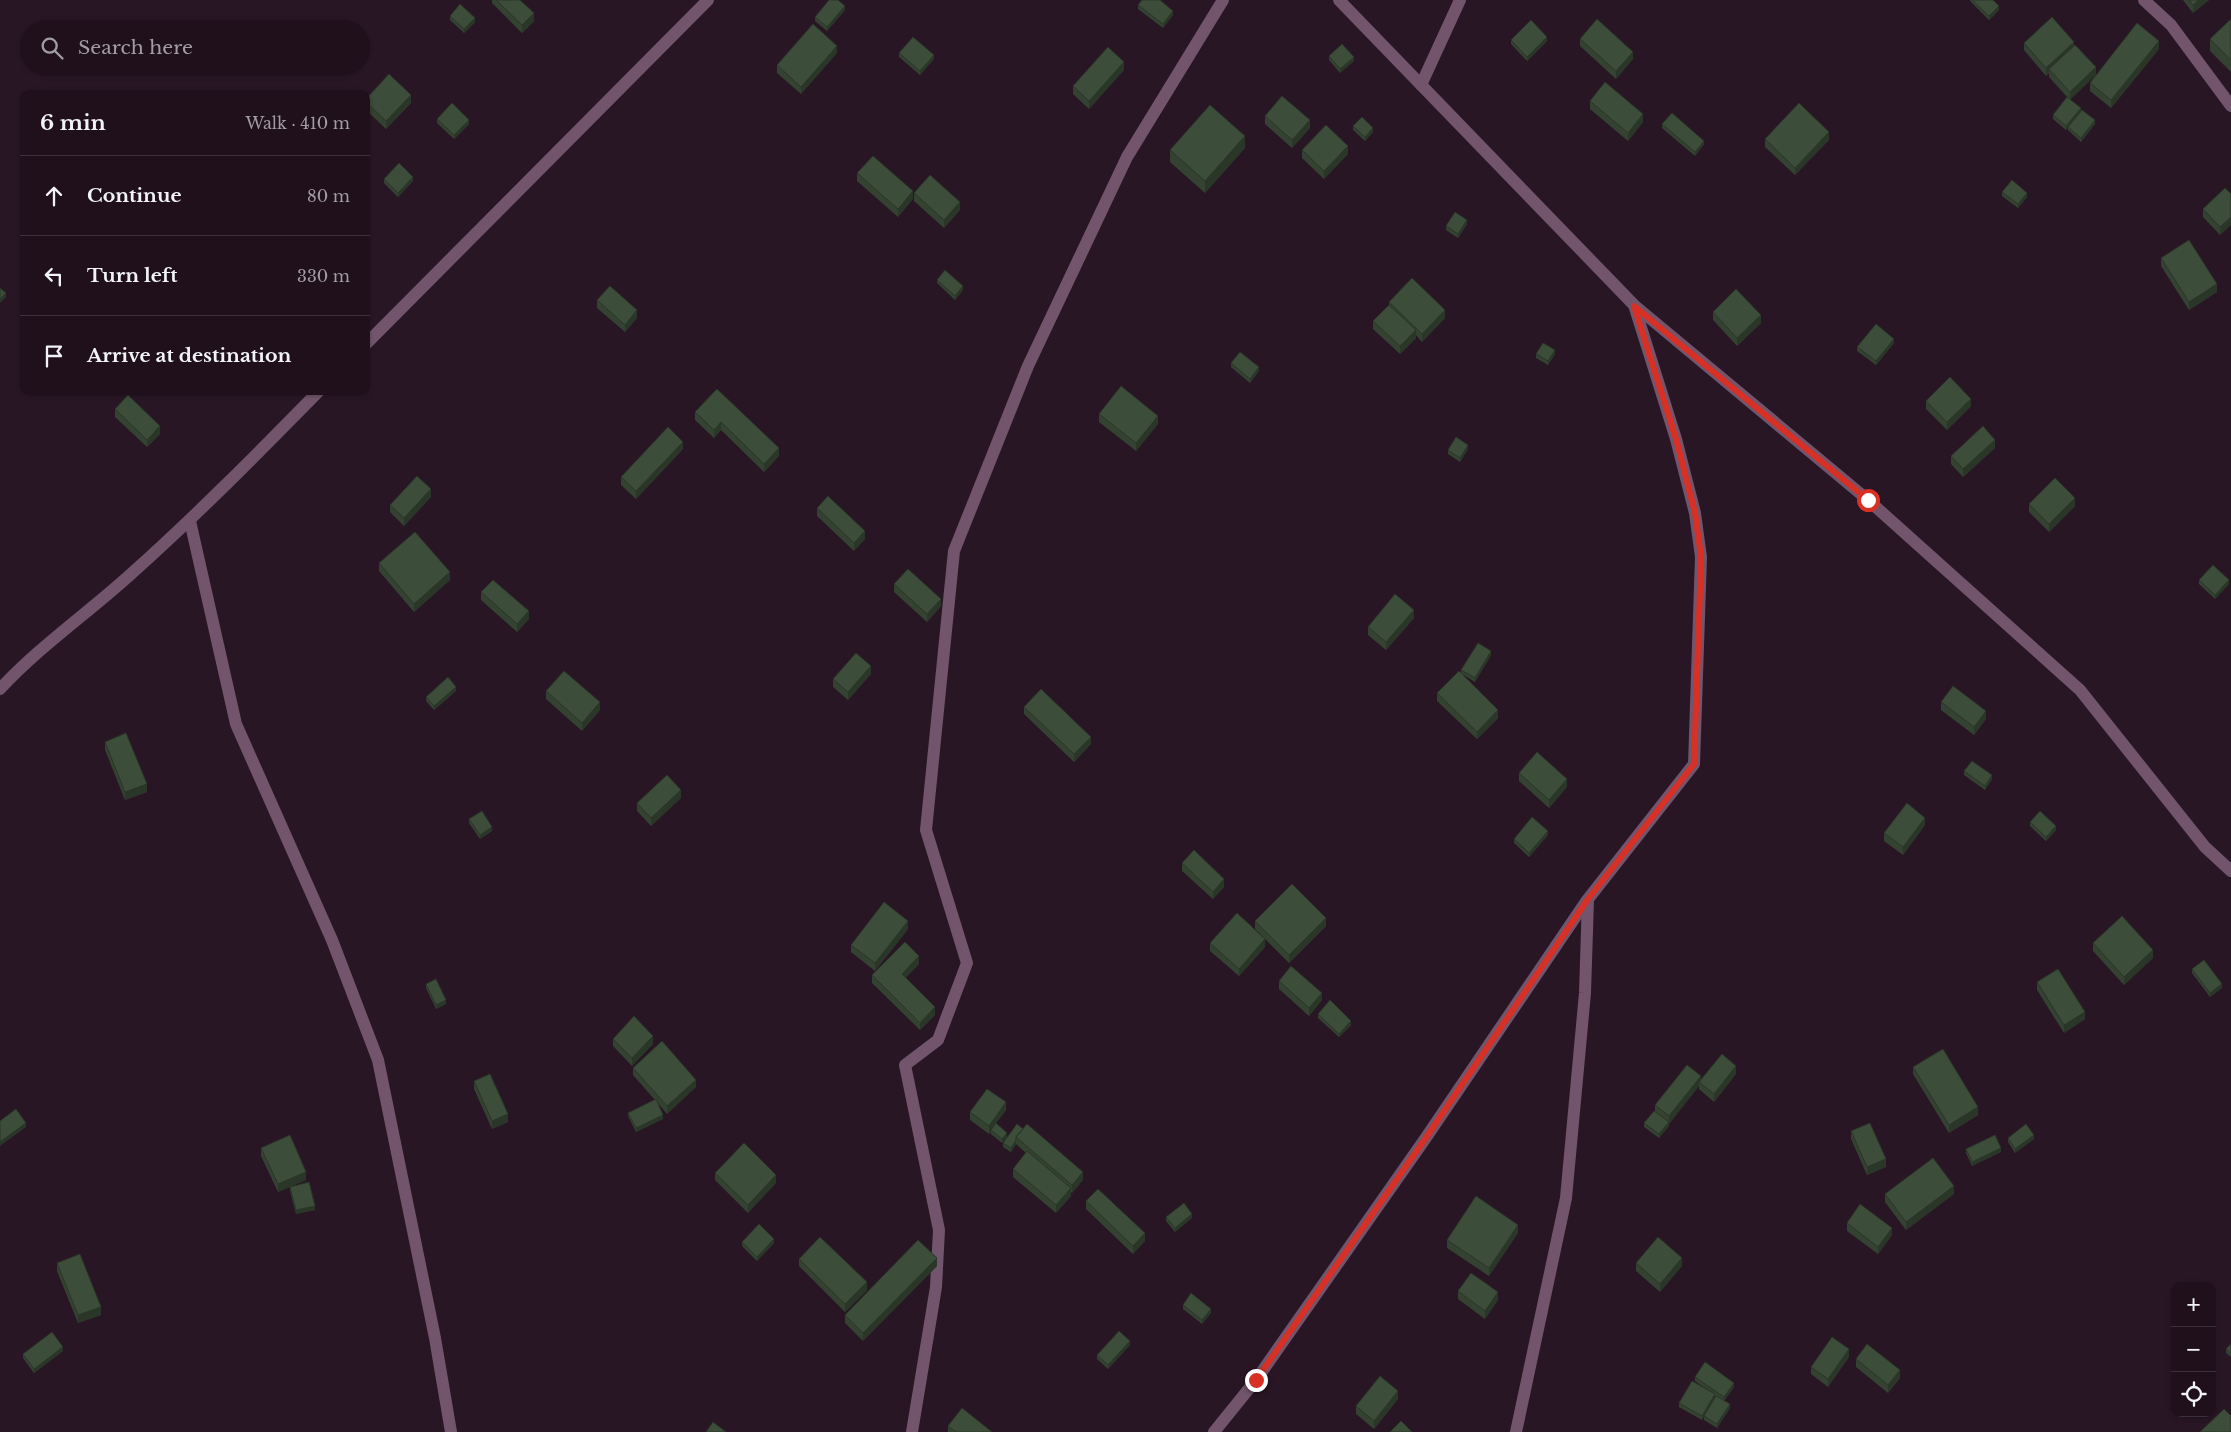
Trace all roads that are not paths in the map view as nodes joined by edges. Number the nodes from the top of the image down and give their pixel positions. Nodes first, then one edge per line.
1 (708, 0) edge
2 (1223, 0) edge
3 (1339, 0) edge
4 (1460, 0) edge
5 (2144, 0) edge
6 (1420, 84) junction
7 (2231, 106) edge
8 (1634, 306) junction
9 (370, 340) edge
10 (315, 395) edge
11 (190, 521) junction
12 (0, 689) edge
13 (2231, 871) edge
14 (1588, 899) junction
15 (451, 1432) edge
16 (912, 1432) edge
17 (1214, 1432) edge
18 (1516, 1432) edge

1 - 9 street
2 - 16 street
3 - 6 street
4 - 6 street
5 - 7 street
6 - 8 street
8 - 13 street
8 - 14 street
10 - 11 street
11 - 12 street
11 - 15 street
14 - 17 street
14 - 18 street

